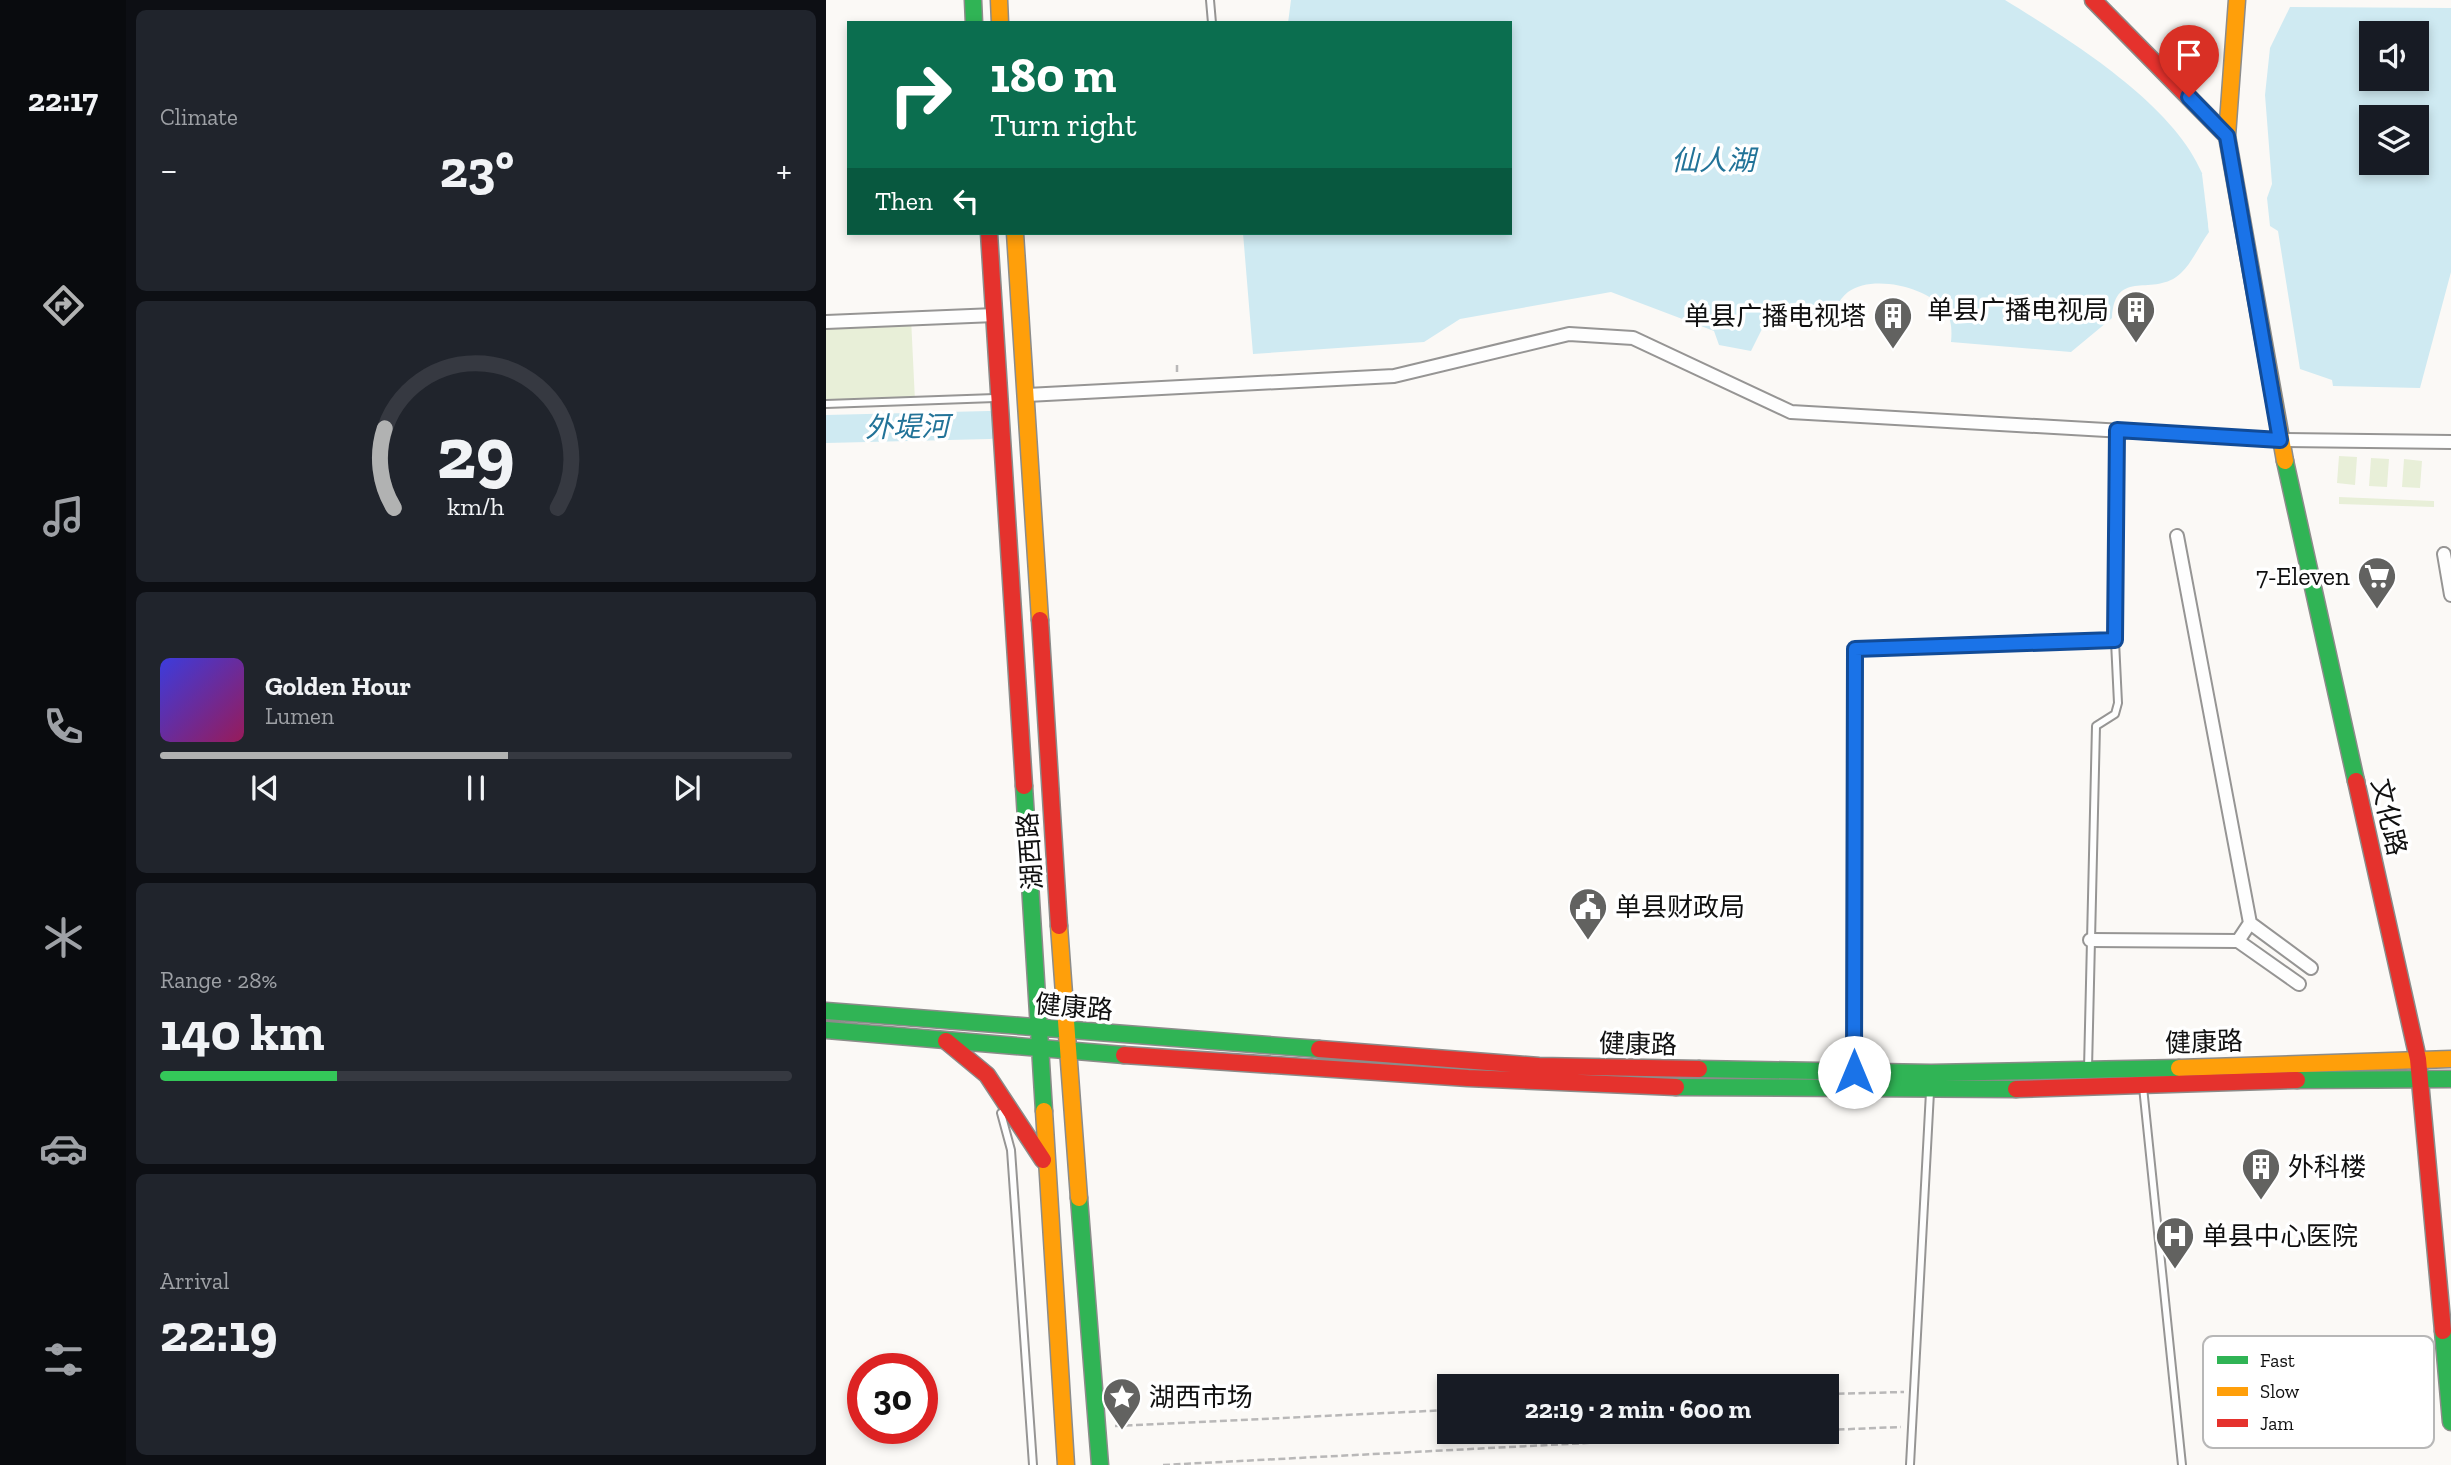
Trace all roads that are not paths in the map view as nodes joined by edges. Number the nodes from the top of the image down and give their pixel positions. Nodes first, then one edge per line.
1 (973, 0) edge
2 (999, 0) edge
3 (1210, 0) edge
4 (2093, 0) edge
5 (2236, 0) edge
6 (974, 21) edge
7 (1000, 21) edge
8 (1212, 21) edge
9 (2227, 136) junction
10 (989, 235) edge
11 (1015, 235) edge
12 (995, 315) junction
13 (826, 321) edge
14 (1027, 395) junction
15 (1001, 398) junction
16 (826, 404) edge
17 (2117, 430) junction
18 (2280, 440) junction
19 (2451, 442) edge
20 (2177, 536) dead end
21 (2444, 554) dead end
22 (2451, 595) edge
23 (2115, 640) junction
24 (1855, 649) joint
25 (2250, 923) junction
26 (2090, 940) junction
27 (2238, 941) junction
28 (2311, 968) dead end
29 (2299, 984) dead end
30 (826, 1011) edge
31 (1038, 1029) junction
32 (826, 1030) edge
33 (1066, 1031) junction
34 (941, 1040) junction
35 (1039, 1049) junction
36 (1067, 1051) junction
37 (2418, 1059) junction
38 (2451, 1059) edge
39 (2087, 1071) junction
40 (1854, 1072) junction
41 (2420, 1079) junction
42 (2451, 1079) edge
43 (2143, 1086) junction
44 (1930, 1090) junction
45 (1047, 1166) junction
46 (2451, 1422) edge
47 (1033, 1465) edge
48 (1066, 1465) edge
49 (1100, 1465) edge
50 (1910, 1465) edge
51 (2182, 1465) edge

1 - 6 main road
2 - 7 main road
3 - 8 lane
4 - 9 main road
5 - 9 main road
9 - 18 main road, 文化路
10 - 12 main road, 湖西路
11 - 14 main road, 湖西路
12 - 13 street
12 - 15 main road, 湖西路
14 - 17 street
14 - 33 main road, 湖西路
15 - 16 lane
15 - 31 main road, 湖西路
17 - 18 street
17 - 23 lane
18 - 19 street
18 - 37 main road, 文化路
20 - 25 street
21 - 22 street
23 - 24 lane
23 - 26 lane
24 - 40 street
25 - 27 street
25 - 28 street
26 - 27 street
26 - 39 lane
27 - 29 street
30 - 31 main road, 健康路
31 - 33 main road, 健康路
31 - 35 main road, 湖西路
32 - 34 main road, 健康路
33 - 36 main road, 湖西路
33 - 40 main road, 健康路
34 - 35 main road, 健康路
34 - 45 main road
34 - 47 lane
35 - 36 main road, 健康路
35 - 45 main road, 湖西路
36 - 44 main road, 健康路
36 - 49 main road, 湖西路
37 - 38 main road, 健康路
37 - 39 main road, 健康路
37 - 41 main road, 文化路
39 - 40 main road, 健康路
41 - 42 main road, 健康路
41 - 43 main road, 健康路
41 - 46 main road, 文化路
43 - 44 main road, 健康路
43 - 51 lane
44 - 50 lane
45 - 48 main road, 湖西路

